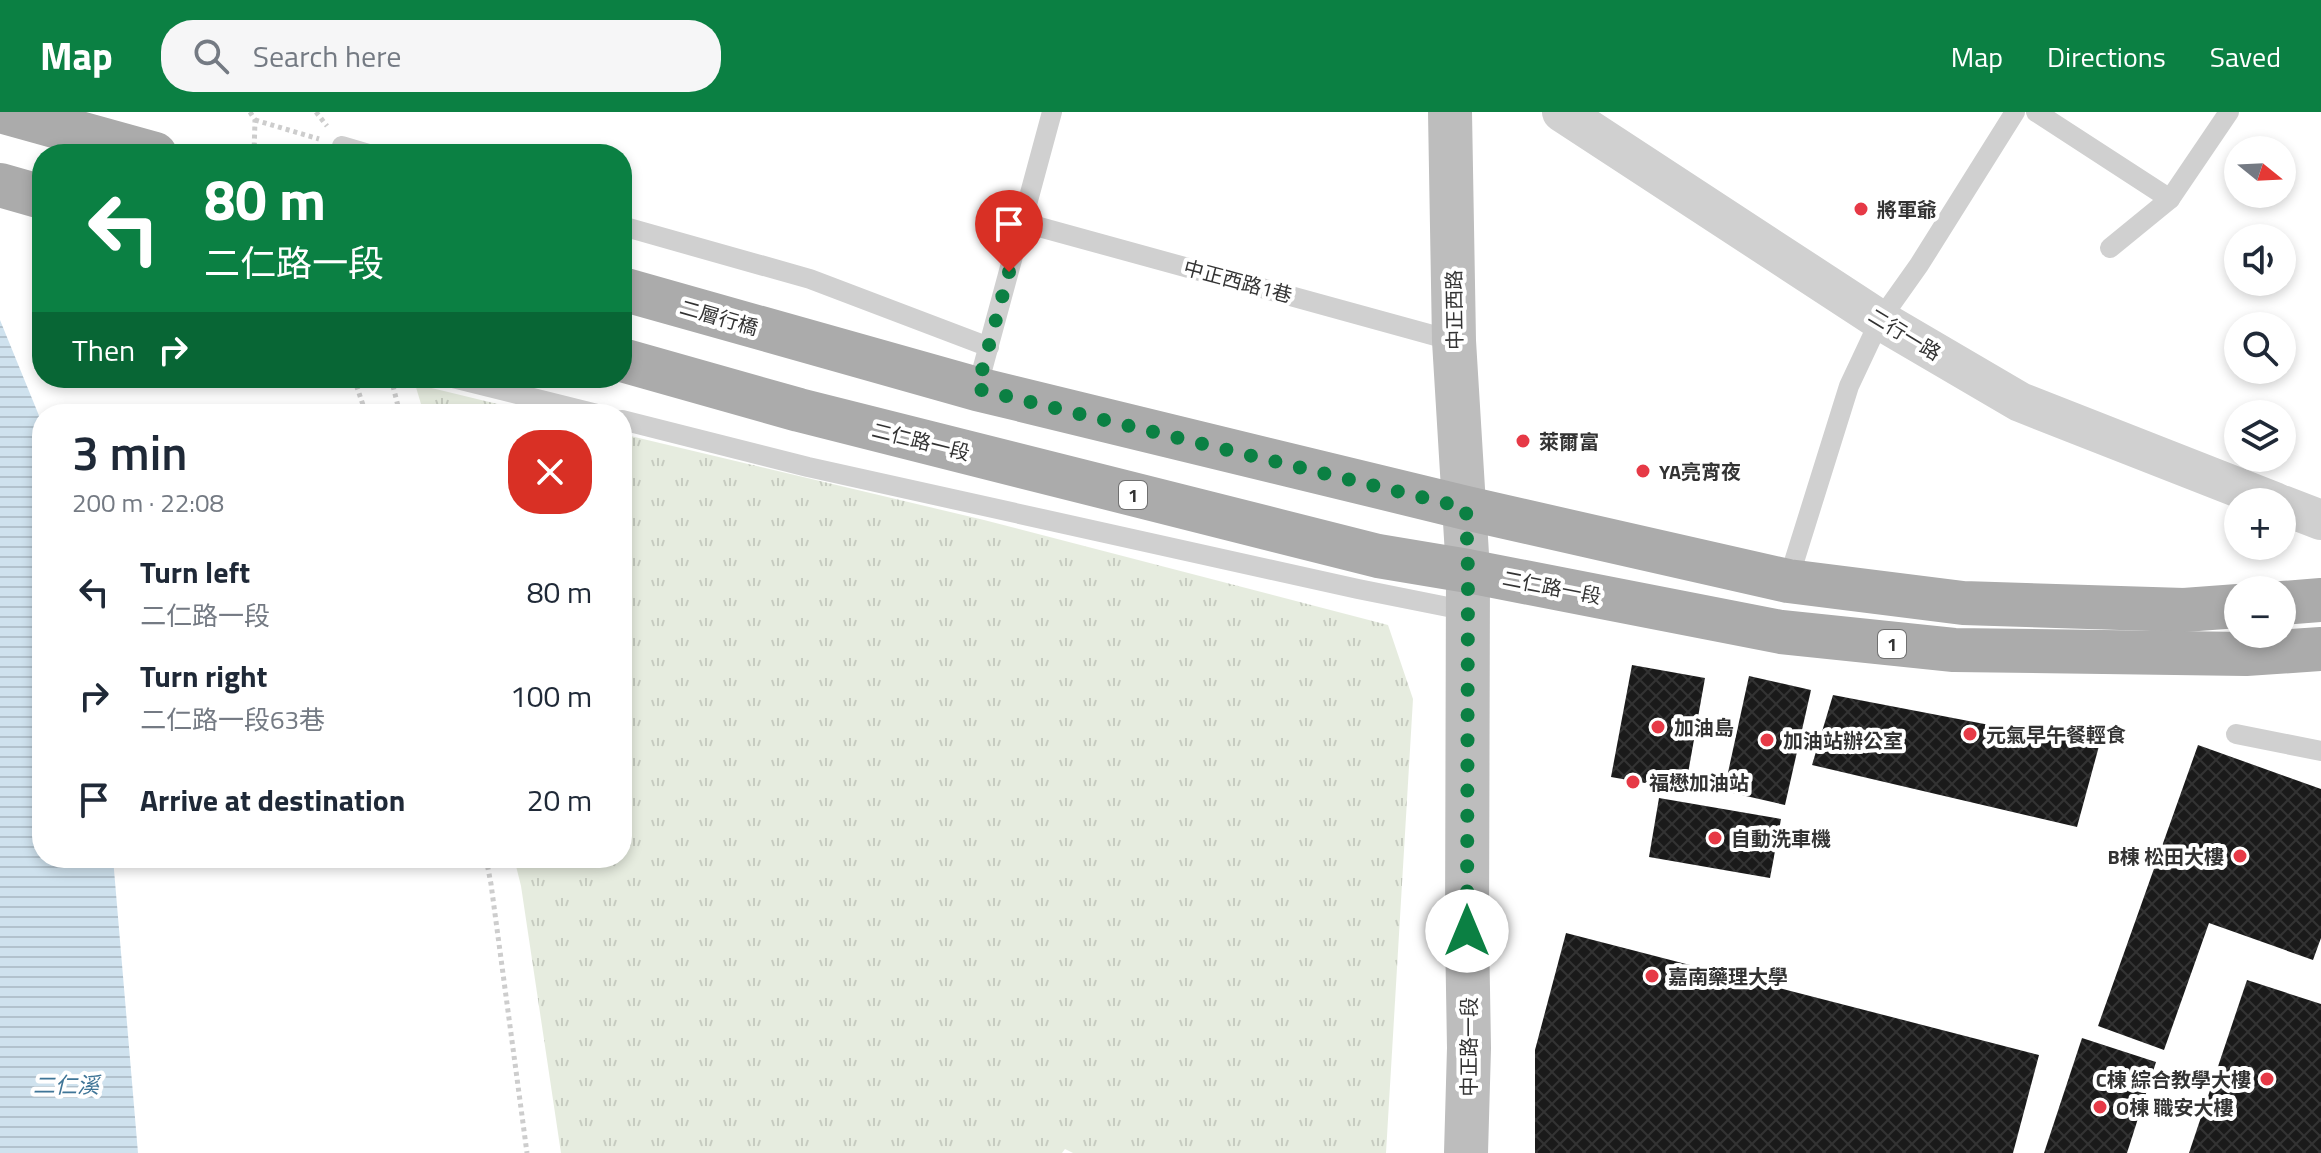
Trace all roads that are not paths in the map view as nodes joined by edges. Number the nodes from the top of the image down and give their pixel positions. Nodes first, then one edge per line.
1 (4, 112) edge
2 (1052, 112) edge
3 (1450, 112) edge
4 (1562, 112) edge
5 (2015, 112) edge
6 (2036, 112) edge
7 (2229, 112) edge
8 (119, 144) edge
9 (0, 185) edge
10 (32, 194) edge
11 (2170, 199) junction
12 (1021, 222) junction
13 (632, 229) edge
14 (2110, 248) dead end
15 (632, 292) edge
16 (1880, 320) junction
17 (1454, 341) junction
18 (989, 347) junction
19 (632, 363) edge
20 (493, 388) edge
21 (977, 389) junction
22 (557, 404) edge
23 (632, 423) edge
24 (2239, 488) edge
25 (1466, 508) junction
26 (2296, 510) edge
27 (2321, 520) edge
28 (1788, 581) junction
29 (1468, 591) junction
30 (2321, 600) edge
31 (2296, 602) edge
32 (2224, 607) edge
33 (2321, 649) edge
34 (2236, 734) dead end
35 (2321, 751) edge
36 (1466, 1153) edge

1 - 8 main road
2 - 12 lane
3 - 17 main road, 中正西路
4 - 16 street, 二行一路
5 - 16 lane
6 - 11 lane
7 - 11 lane
9 - 10 main road
11 - 14 lane
12 - 17 lane, 中正西路1巷
12 - 18 lane
13 - 18 lane
15 - 21 main road, 二層行橋
16 - 24 street, 二行一路
16 - 28 lane
17 - 25 main road, 中正西路
18 - 21 lane
19 - 29 main road, 二仁路一段 / 1
20 - 22 lane
21 - 25 main road
23 - 29 lane
25 - 28 main road
25 - 29 main road, 中正路一段
26 - 27 street
28 - 32 main road
29 - 33 main road, 二仁路一段 / 1
29 - 36 main road, 中正路一段
30 - 31 main road
34 - 35 lane

